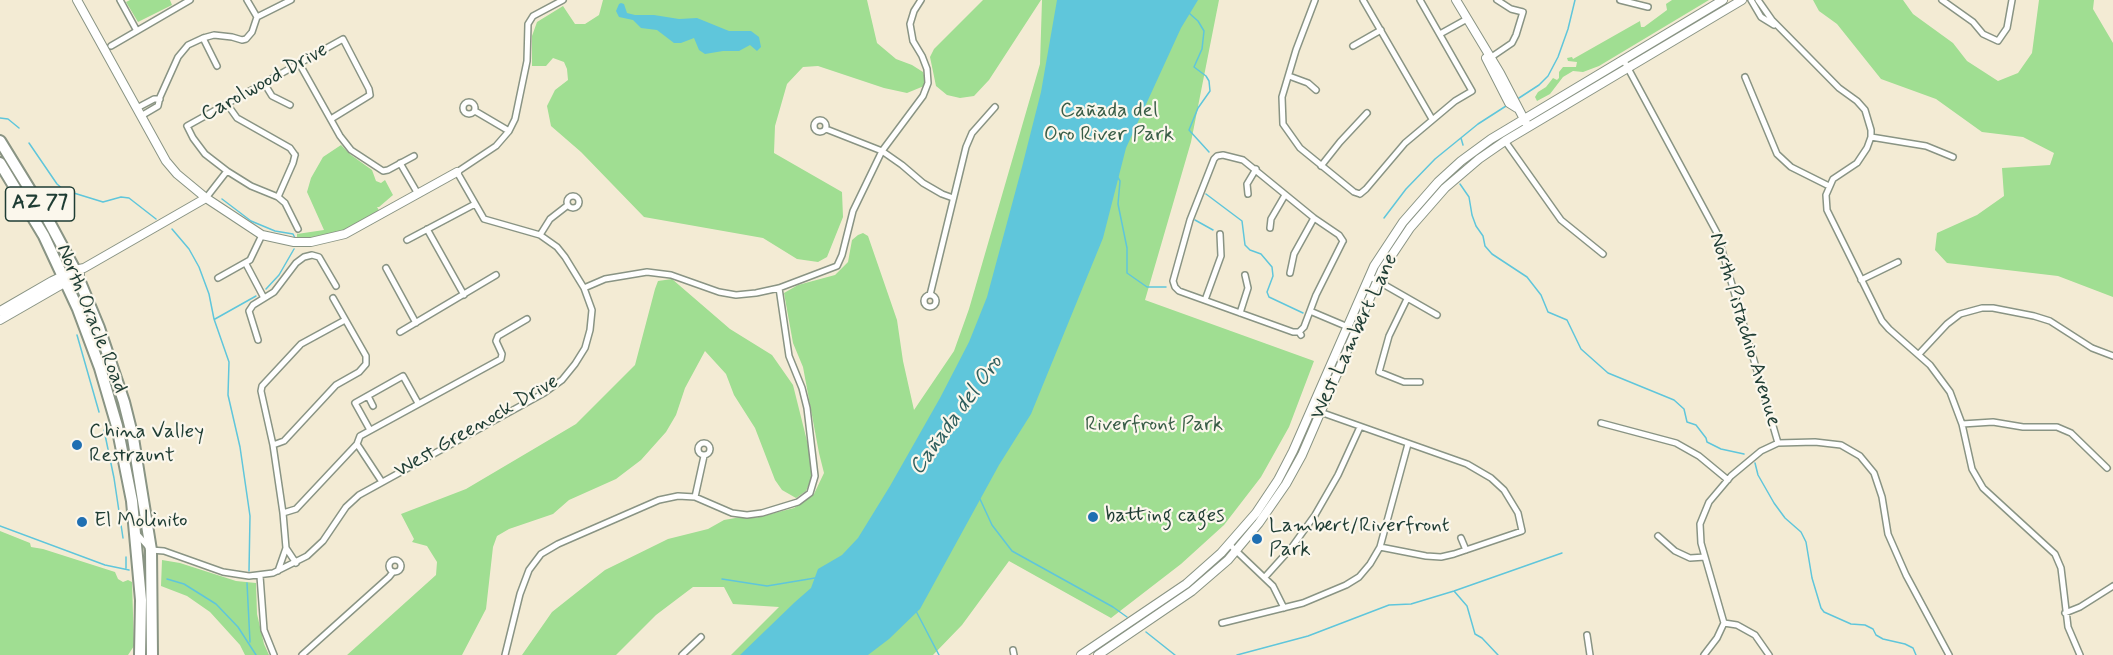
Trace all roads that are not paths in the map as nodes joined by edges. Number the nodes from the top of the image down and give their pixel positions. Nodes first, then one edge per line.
1 (77, 0) edge
2 (120, 0) edge
3 (190, 0) edge
4 (247, 0) edge
5 (291, 0) edge
6 (563, 0) edge
7 (921, 0) edge
8 (1315, 0) edge
9 (1363, 0) edge
10 (1420, 0) edge
11 (1456, 0) edge
12 (1497, 0) edge
13 (1620, 0) edge
14 (1723, 0) edge
15 (1742, 0) edge
16 (1751, 0) edge
17 (1758, 0) edge
18 (1942, 0) edge
19 (2012, 0) edge
20 (1648, 7) dead end
21 (257, 17) junction
22 (1467, 19) junction
23 (1781, 29) junction
24 (1380, 30) junction
25 (137, 32) junction
26 (1440, 34) junction
27 (203, 38) junction
28 (111, 46) dead end
29 (1353, 46) dead end
30 (1489, 59) junction
31 (1623, 59) junction
32 (299, 63) junction
33 (217, 66) dead end
34 (1628, 67) junction
35 (1289, 76) junction
36 (1745, 77) dead end
37 (264, 83) junction
38 (1316, 90) dead end
39 (160, 99) junction
40 (227, 104) junction
41 (290, 105) dead end
42 (995, 107) dead end
43 (137, 108) junction
44 (475, 111) dead end
45 (1368, 113) dead end
46 (141, 116) junction
47 (331, 119) junction
48 (1432, 119) junction
49 (1523, 119) junction
50 (1528, 127) junction
51 (826, 129) dead end
52 (509, 131) junction
53 (1871, 137) junction
54 (0, 141) edge
55 (1505, 141) junction
56 (882, 151) junction
57 (414, 156) dead end
58 (1953, 158) dead end
59 (0, 163) edge
60 (400, 164) junction
61 (1321, 166) junction
62 (1256, 169) junction
63 (226, 171) junction
64 (457, 172) junction
65 (1829, 186) junction
66 (418, 194) junction
67 (1248, 194) dead end
68 (1360, 194) junction
69 (1285, 195) junction
70 (278, 197) junction
71 (206, 198) junction
72 (953, 198) junction
73 (1362, 201) dead end
74 (475, 204) junction
75 (568, 205) dead end
76 (1314, 218) junction
77 (1270, 228) dead end
78 (298, 229) dead end
79 (427, 229) junction
80 (1220, 234) dead end
81 (262, 235) junction
82 (540, 235) junction
83 (407, 240) dead end
84 (1603, 254) dead end
85 (1898, 262) dead end
86 (246, 264) junction
87 (386, 268) dead end
88 (79, 272) junction
89 (1290, 273) dead end
90 (496, 275) dead end
91 (1245, 275) dead end
92 (1369, 276) junction
93 (218, 278) dead end
94 (65, 279) junction
95 (1377, 280) junction
96 (1861, 280) junction
97 (336, 286) dead end
98 (584, 288) junction
99 (779, 288) junction
100 (930, 295) dead end
101 (464, 296) junction
102 (264, 298) junction
103 (333, 298) dead end
104 (1407, 299) junction
105 (1205, 300) junction
106 (5, 311) edge
107 (1310, 311) junction
108 (1240, 313) junction
109 (1437, 315) dead end
110 (527, 319) dead end
111 (0, 320) edge
112 (345, 320) junction
113 (416, 323) junction
114 (1346, 327) junction
115 (1355, 330) junction
116 (400, 332) dead end
117 (258, 340) dead end
118 (1919, 354) junction
119 (2113, 356) edge
120 (1420, 382) dead end
121 (368, 396) junction
122 (418, 403) junction
123 (373, 406) dead end
124 (1320, 412) junction
125 (1601, 423) dead end
126 (1962, 424) junction
127 (1360, 427) junction
128 (370, 430) junction
129 (1778, 443) junction
130 (357, 444) junction
131 (1408, 444) junction
132 (273, 445) junction
133 (704, 456) dead end
134 (2108, 468) dead end
135 (1728, 480) junction
136 (382, 482) junction
137 (696, 497) junction
138 (284, 513) junction
139 (1306, 527) junction
140 (135, 531) junction
141 (1314, 532) dead end
142 (1658, 536) dead end
143 (1461, 538) dead end
144 (1229, 544) junction
145 (1380, 547) junction
146 (286, 549) junction
147 (151, 550) junction
148 (1466, 550) junction
149 (1236, 551) junction
150 (1705, 557) junction
151 (296, 562) junction
152 (278, 571) junction
153 (393, 572) dead end
154 (260, 576) junction
155 (1265, 577) junction
156 (2113, 586) edge
157 (1284, 608) junction
158 (2065, 613) junction
159 (1724, 623) junction
160 (1222, 624) dead end
161 (1587, 635) dead end
162 (701, 637) dead end
163 (141, 655) edge
164 (152, 655) edge
165 (274, 655) edge
166 (302, 655) edge
167 (506, 655) edge
168 (682, 655) edge
169 (1081, 655) edge
170 (1098, 655) edge
171 (1590, 655) edge
172 (1704, 655) edge
173 (1769, 655) edge
174 (1949, 655) edge
175 (2080, 655) edge

1 - 43 main road
2 - 25 street
3 - 25 street
4 - 21 street
5 - 21 street
6 - 52 street
7 - 56 street
8 - 35 street
9 - 24 street
10 - 26 street
11 - 22 main road
12 - 30 street
13 - 20 street
14 - 31 main road, West Lambert Lane
15 - 34 main road, West Lambert Lane
16 - 23 street
17 - 23 street
18 - 19 street
21 - 27 street
22 - 26 street
22 - 30 main road
23 - 53 street
24 - 29 street
24 - 48 street
25 - 28 street
26 - 48 street
27 - 33 street
27 - 39 street
30 - 49 main road
31 - 34 street, North Pistachio Avenue
31 - 49 main road, West Lambert Lane
32 - 37 street, Carolwood Drive
32 - 47 street
32 - 47 street, Carolwood Drive
34 - 50 main road, West Lambert Lane
34 - 129 street, North Pistachio Avenue
35 - 38 street
35 - 61 street
36 - 65 street
37 - 40 street, Carolwood Drive
37 - 41 street
39 - 43 street
39 - 46 street
40 - 63 street, Carolwood Drive
40 - 70 street
42 - 72 street
43 - 46 main road
44 - 52 street
45 - 61 street
46 - 71 main road
47 - 60 street
48 - 68 street
49 - 50 main road
49 - 92 main road, West Lambert Lane
50 - 55 main road, West Lambert Lane
51 - 56 street
52 - 64 street
53 - 58 street
53 - 65 street
54 - 88 highway, North Oracle Road / AZ 77
55 - 84 street
55 - 95 main road, West Lambert Lane
56 - 72 street
56 - 99 street
57 - 60 street
59 - 94 highway, North Oracle Road / AZ 77
60 - 66 street
61 - 68 street
62 - 67 street
62 - 69 street
62 - 105 street
63 - 70 street
63 - 71 street
64 - 66 main road
64 - 74 street, West Greenock Drive
65 - 96 street
66 - 81 main road
68 - 73 street
69 - 76 street
69 - 77 street
70 - 78 street
71 - 81 main road
71 - 88 main road
72 - 100 street
74 - 79 street
74 - 82 street, West Greenock Drive
75 - 82 street
76 - 89 street
76 - 107 street
79 - 83 street
79 - 101 street
80 - 105 street
81 - 86 street
82 - 98 street, West Greenock Drive
85 - 96 street
86 - 93 street
86 - 102 street
87 - 113 street
88 - 94 main road
88 - 147 highway, North Oracle Road / AZ 77
90 - 101 street
91 - 108 street
92 - 95 street
92 - 114 main road, West Lambert Lane
94 - 106 main road
94 - 140 highway, North Oracle Road / AZ 77
95 - 104 street
95 - 115 main road, West Lambert Lane
96 - 118 street
97 - 102 street
98 - 99 street
98 - 136 street, West Greenock Drive
99 - 137 street
101 - 113 street
102 - 117 street
103 - 112 street
104 - 109 street
104 - 120 street
105 - 108 street
106 - 111 main road
107 - 108 street
107 - 114 street
110 - 122 street
112 - 132 street
112 - 132 street
113 - 116 street
114 - 115 street
114 - 144 main road, West Lambert Lane
115 - 124 main road, West Lambert Lane
118 - 119 street
118 - 126 street
121 - 122 street
121 - 123 street
121 - 128 street
122 - 128 street
124 - 127 street
124 - 149 main road, West Lambert Lane
125 - 135 street
126 - 134 street
126 - 158 street
127 - 131 street
127 - 139 street
128 - 130 street
129 - 135 street
129 - 174 street
130 - 136 street
130 - 138 street
131 - 145 street
131 - 148 street
132 - 138 street
133 - 137 street
135 - 150 street
136 - 151 street, West Greenock Drive
137 - 167 street
138 - 146 street
139 - 141 street
139 - 155 street
140 - 147 street
140 - 163 highway, North Oracle Road / AZ 77
142 - 150 street
143 - 148 street
144 - 149 street
144 - 169 main road, West Lambert Lane
145 - 148 street
145 - 157 street
146 - 151 street
146 - 152 street
147 - 154 street, West Greenock Drive
147 - 164 highway, North Oracle Road / AZ 77
149 - 155 street
149 - 170 main road, West Lambert Lane
150 - 159 street
151 - 152 street, West Greenock Drive
152 - 154 street, West Greenock Drive
153 - 166 street
154 - 165 street
155 - 157 street
156 - 158 street
157 - 160 street
158 - 175 street
159 - 172 street
159 - 173 street
161 - 171 street
162 - 168 street

